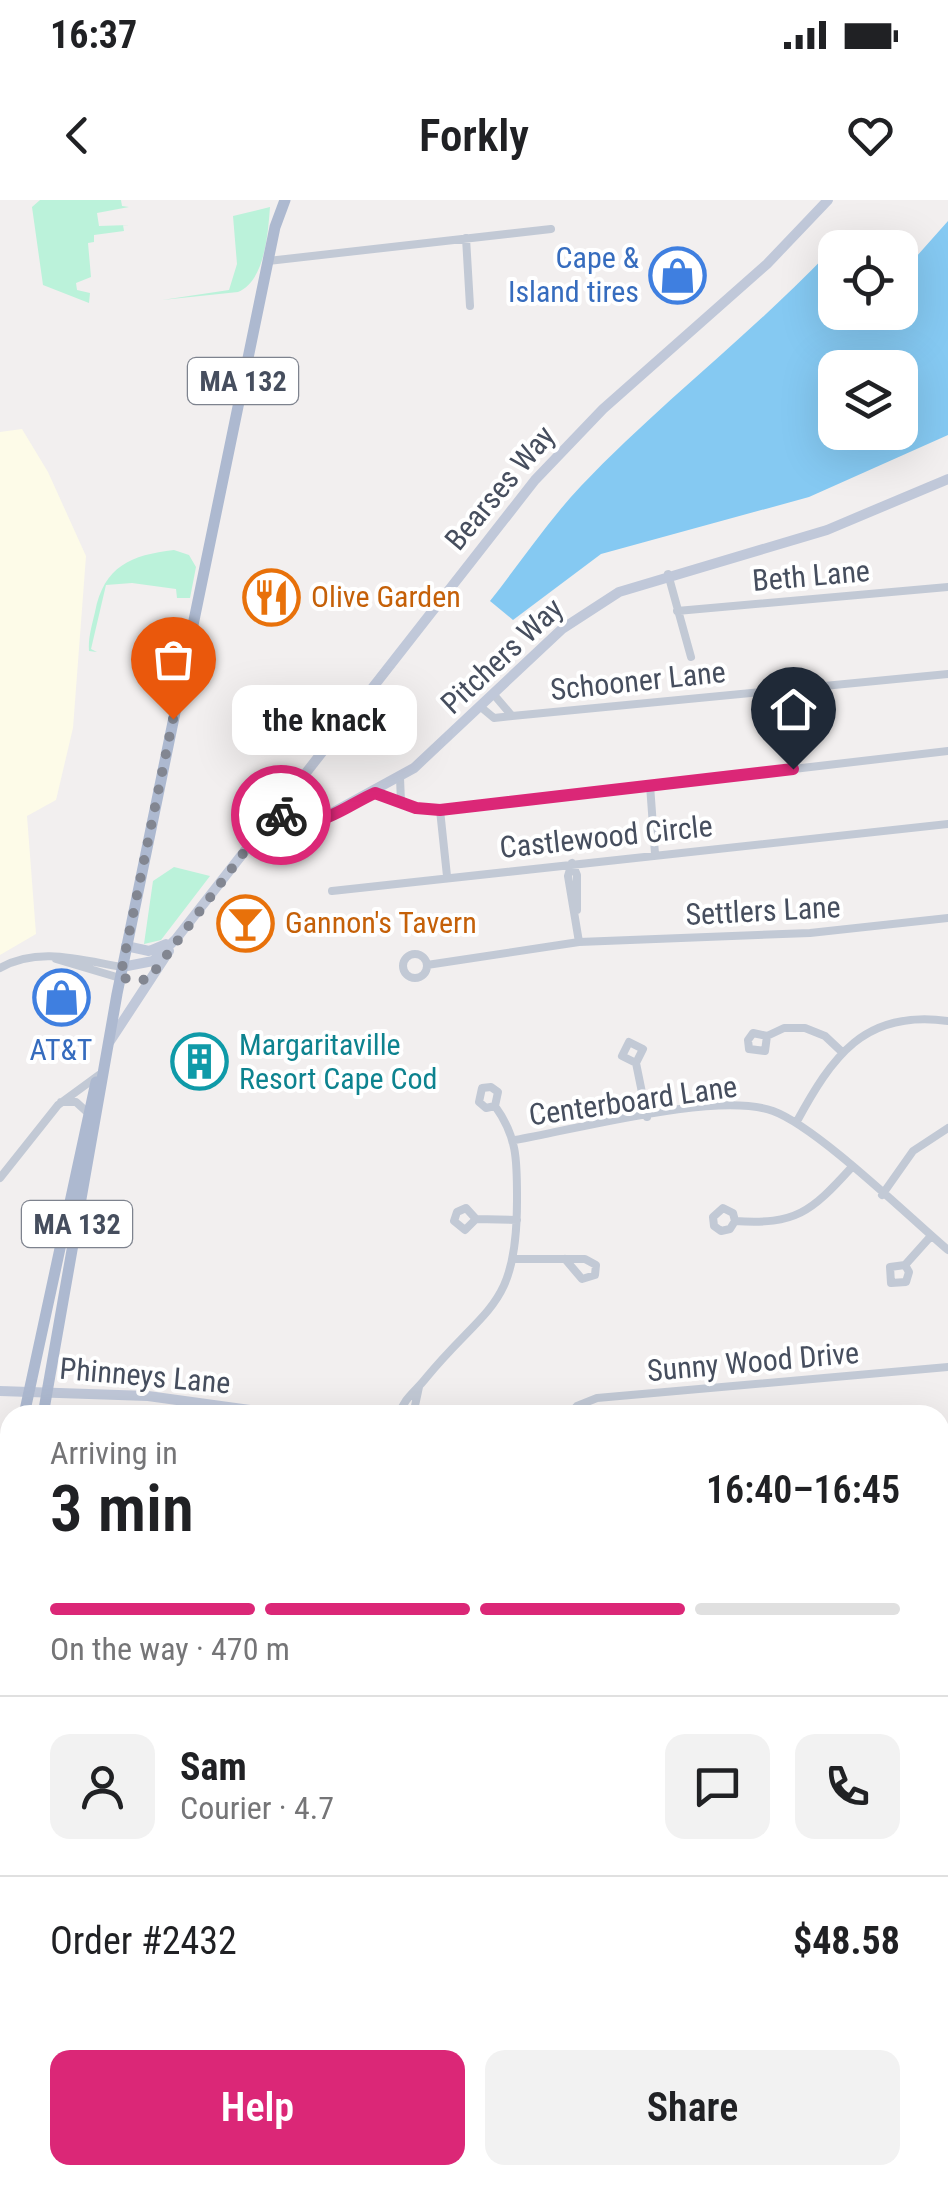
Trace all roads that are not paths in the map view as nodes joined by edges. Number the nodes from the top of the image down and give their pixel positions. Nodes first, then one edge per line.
1 (277, 200) edge
2 (284, 200) edge
3 (828, 200) edge
4 (275, 227) junction
5 (550, 228) dead end
6 (466, 238) junction
7 (268, 260) junction
8 (470, 306) dead end
9 (948, 479) edge
10 (668, 574) junction
11 (948, 587) edge
12 (678, 610) junction
13 (691, 657) dead end
14 (948, 674) edge
15 (494, 696) junction
16 (482, 708) junction
17 (512, 716) junction
18 (948, 751) edge
19 (400, 778) junction
20 (650, 786) junction
21 (375, 793) junction
22 (400, 802) junction
23 (440, 810) junction
24 (275, 811) junction
25 (948, 824) edge
26 (655, 854) junction
27 (572, 862) junction
28 (447, 876) junction
29 (332, 892) dead end
30 (948, 918) edge
31 (176, 938) junction
32 (579, 942) junction
33 (126, 946) junction
34 (427, 964) dead end
35 (0, 968) edge
36 (121, 972) junction
37 (148, 980) junction
38 (948, 1021) edge
39 (767, 1036) dead end
40 (106, 1050) junction
41 (842, 1052) junction
42 (636, 1063) dead end
43 (98, 1075) junction
44 (61, 1102) junction
45 (494, 1106) dead end
46 (87, 1112) junction
47 (647, 1118) junction
48 (796, 1122) junction
49 (948, 1128) edge
50 (515, 1140) junction
51 (851, 1168) junction
52 (0, 1178) edge
53 (882, 1195) junction
54 (476, 1219) dead end
55 (517, 1220) junction
56 (735, 1221) dead end
57 (931, 1236) junction
58 (948, 1250) edge
59 (514, 1258) junction
60 (564, 1259) dead end
61 (905, 1266) dead end
62 (948, 1367) edge
63 (419, 1386) junction
64 (0, 1392) edge
65 (28, 1392) junction
66 (47, 1393) junction
67 (26, 1405) edge
68 (45, 1405) edge
69 (213, 1405) edge
70 (404, 1405) edge
71 (415, 1405) edge
72 (579, 1405) edge

1 - 4 main road, MA 132
2 - 4 main road, MA 132
3 - 24 main road, Bearses Way
4 - 7 main road, MA 132
5 - 6 street
6 - 7 street
6 - 8 street
7 - 33 main road, MA 132
9 - 10 main road, Pitchers Way
10 - 12 street
10 - 15 main road, Pitchers Way
11 - 12 street, Beth Lane
12 - 13 street
14 - 17 street, Schooner Lane
15 - 16 main road, Pitchers Way
15 - 17 street, Schooner Lane
16 - 17 street, Schooner Lane
16 - 19 main road, Pitchers Way
18 - 20 street, Castlewood Circle
19 - 21 main road, Pitchers Way
19 - 22 street
20 - 23 street, Castlewood Circle
20 - 26 street
21 - 22 street, Castlewood Circle
21 - 24 main road, Pitchers Way
22 - 23 street, Castlewood Circle
23 - 28 street
24 - 31 main road, Bearses Way
25 - 26 street, Castlewood Circle
26 - 27 street, Castlewood Circle
27 - 28 street, Castlewood Circle
27 - 32 street
28 - 29 street, Castlewood Circle
30 - 32 street, Settlers Lane
31 - 33 main road
31 - 36 main road, Bearses Way
31 - 37 main road, Bearses Way
32 - 34 street, Settlers Lane
33 - 36 main road, MA 132
35 - 36 street
36 - 37 main road
36 - 40 main road, MA 132
37 - 40 main road, Bearses Way
38 - 41 street
39 - 41 street
40 - 43 main road, MA 132
40 - 66 main road, MA 132
41 - 48 street
42 - 47 street
43 - 44 street
43 - 46 main road, MA 132
44 - 46 street
44 - 52 street
45 - 50 street
46 - 65 main road, MA 132
47 - 48 street, Centerboard Lane
47 - 50 street, Centerboard Lane
48 - 51 street, Centerboard Lane
49 - 53 street
50 - 55 street
51 - 53 street, Centerboard Lane
51 - 56 street
53 - 57 street, Centerboard Lane
54 - 55 street
55 - 59 street
57 - 58 street, Centerboard Lane
57 - 61 street
59 - 60 street
59 - 63 street
62 - 72 street, Sunny Wood Drive
63 - 70 street
63 - 71 street
64 - 65 main road, Phinneys Lane
65 - 66 main road, Phinneys Lane
65 - 67 main road, MA 132
66 - 68 main road, MA 132
66 - 69 main road, Phinneys Lane

